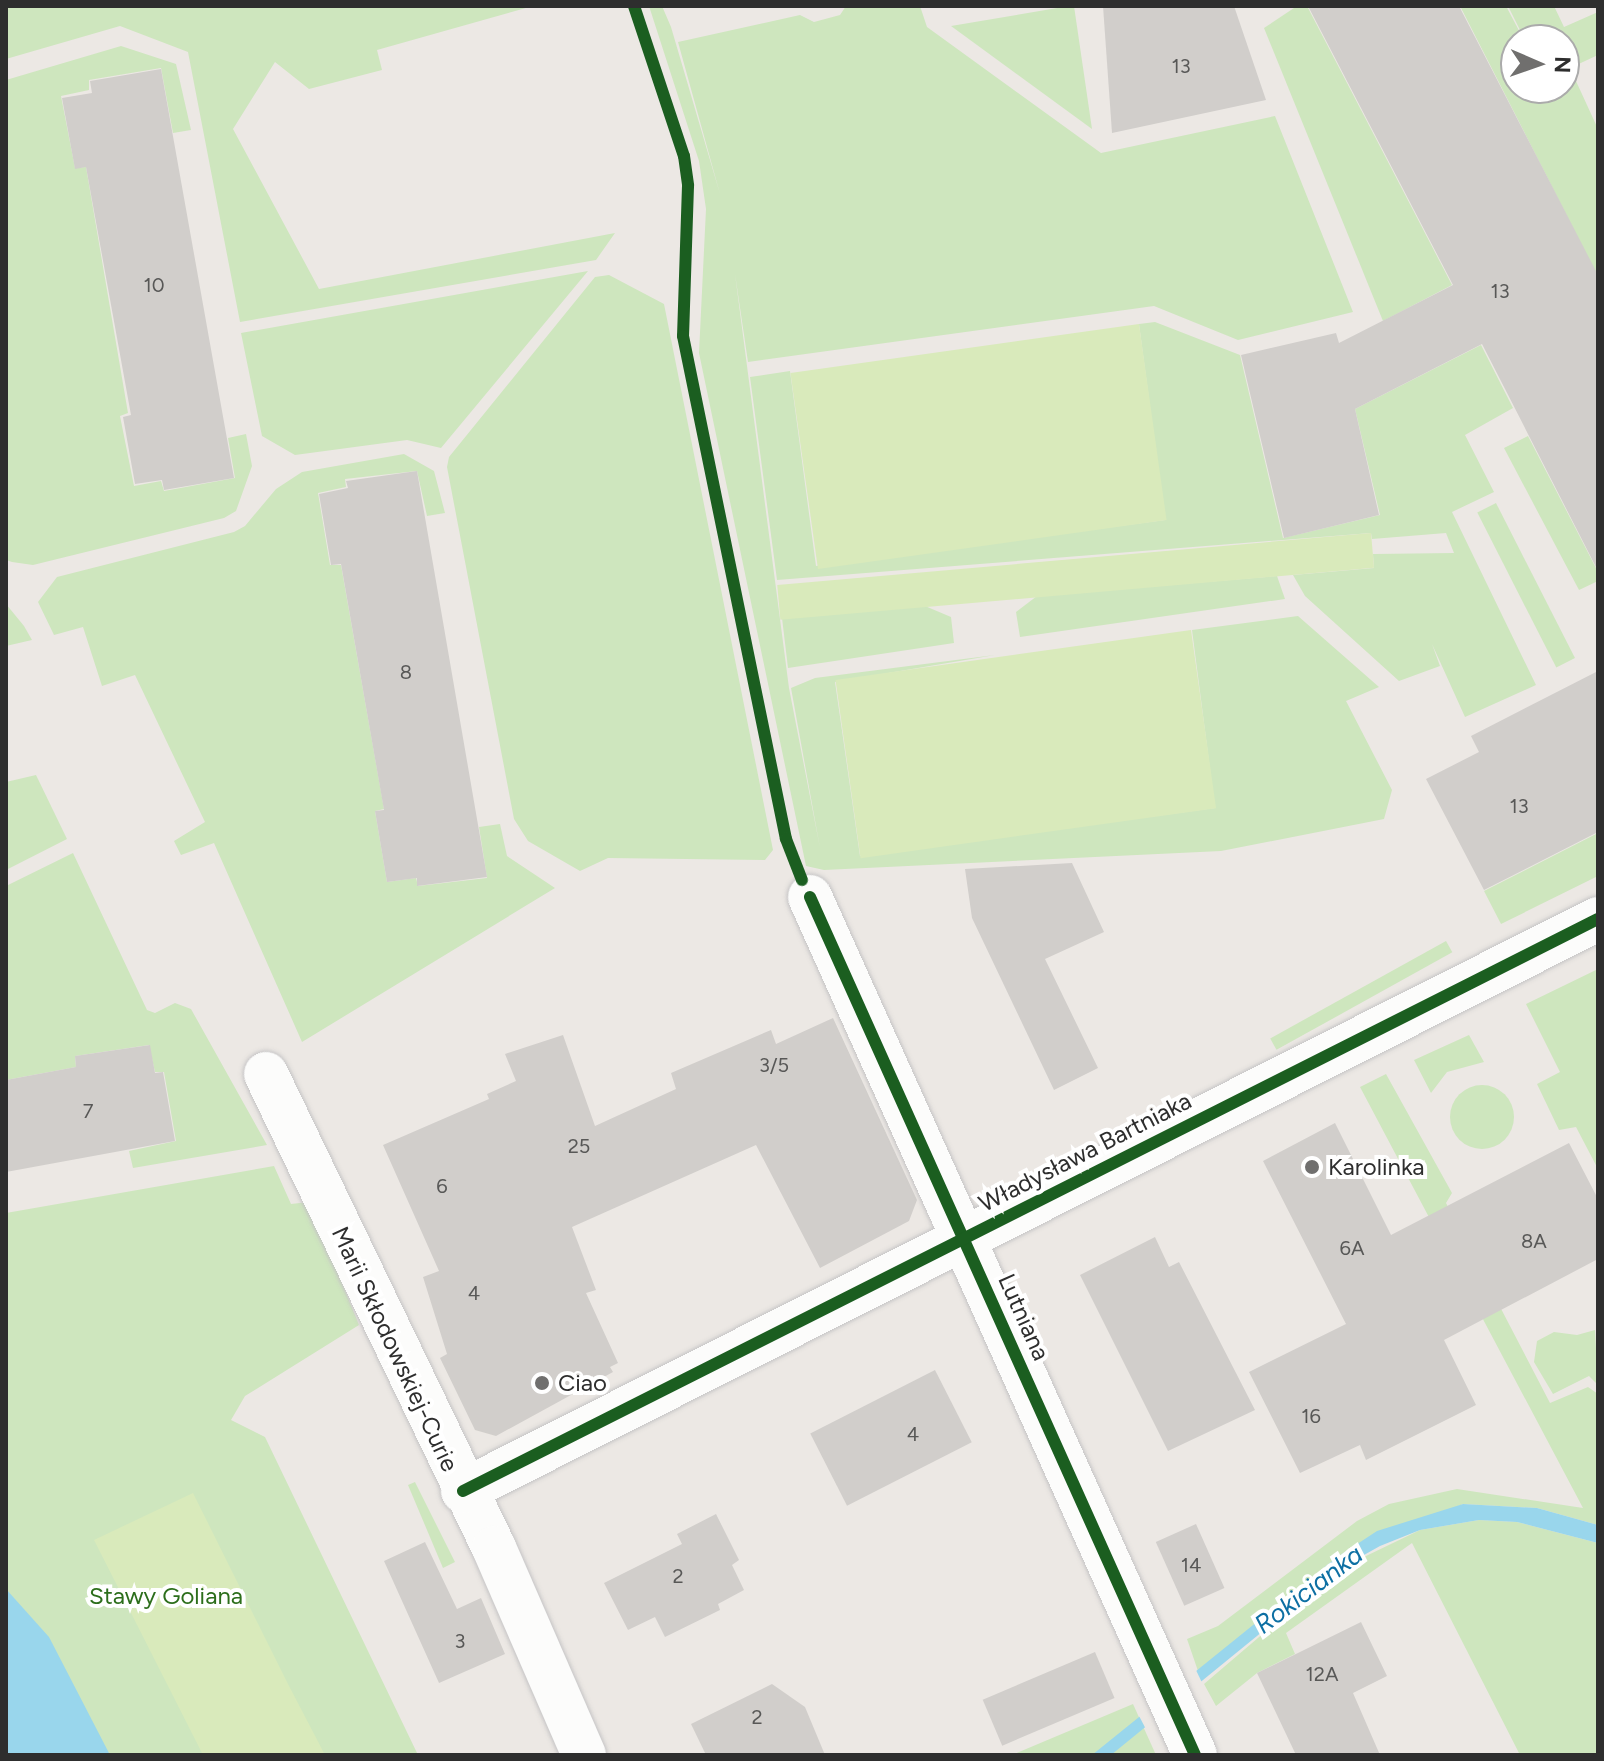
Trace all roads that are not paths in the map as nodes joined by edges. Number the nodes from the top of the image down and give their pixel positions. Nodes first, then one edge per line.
1 (810, 897) dead end
2 (1598, 919) edge
3 (266, 1074) dead end
4 (964, 1237) junction
5 (463, 1491) junction
6 (1179, 1720) edge
7 (584, 1755) edge

1 - 4 street, Lutniana
2 - 4 street, Władysława Bartniaka
3 - 5 street, Marii Skłodowskiej-Curie
4 - 5 street, Władysława Bartniaka
4 - 6 street, Lutniana
5 - 7 street, Marii Skłodowskiej-Curie

